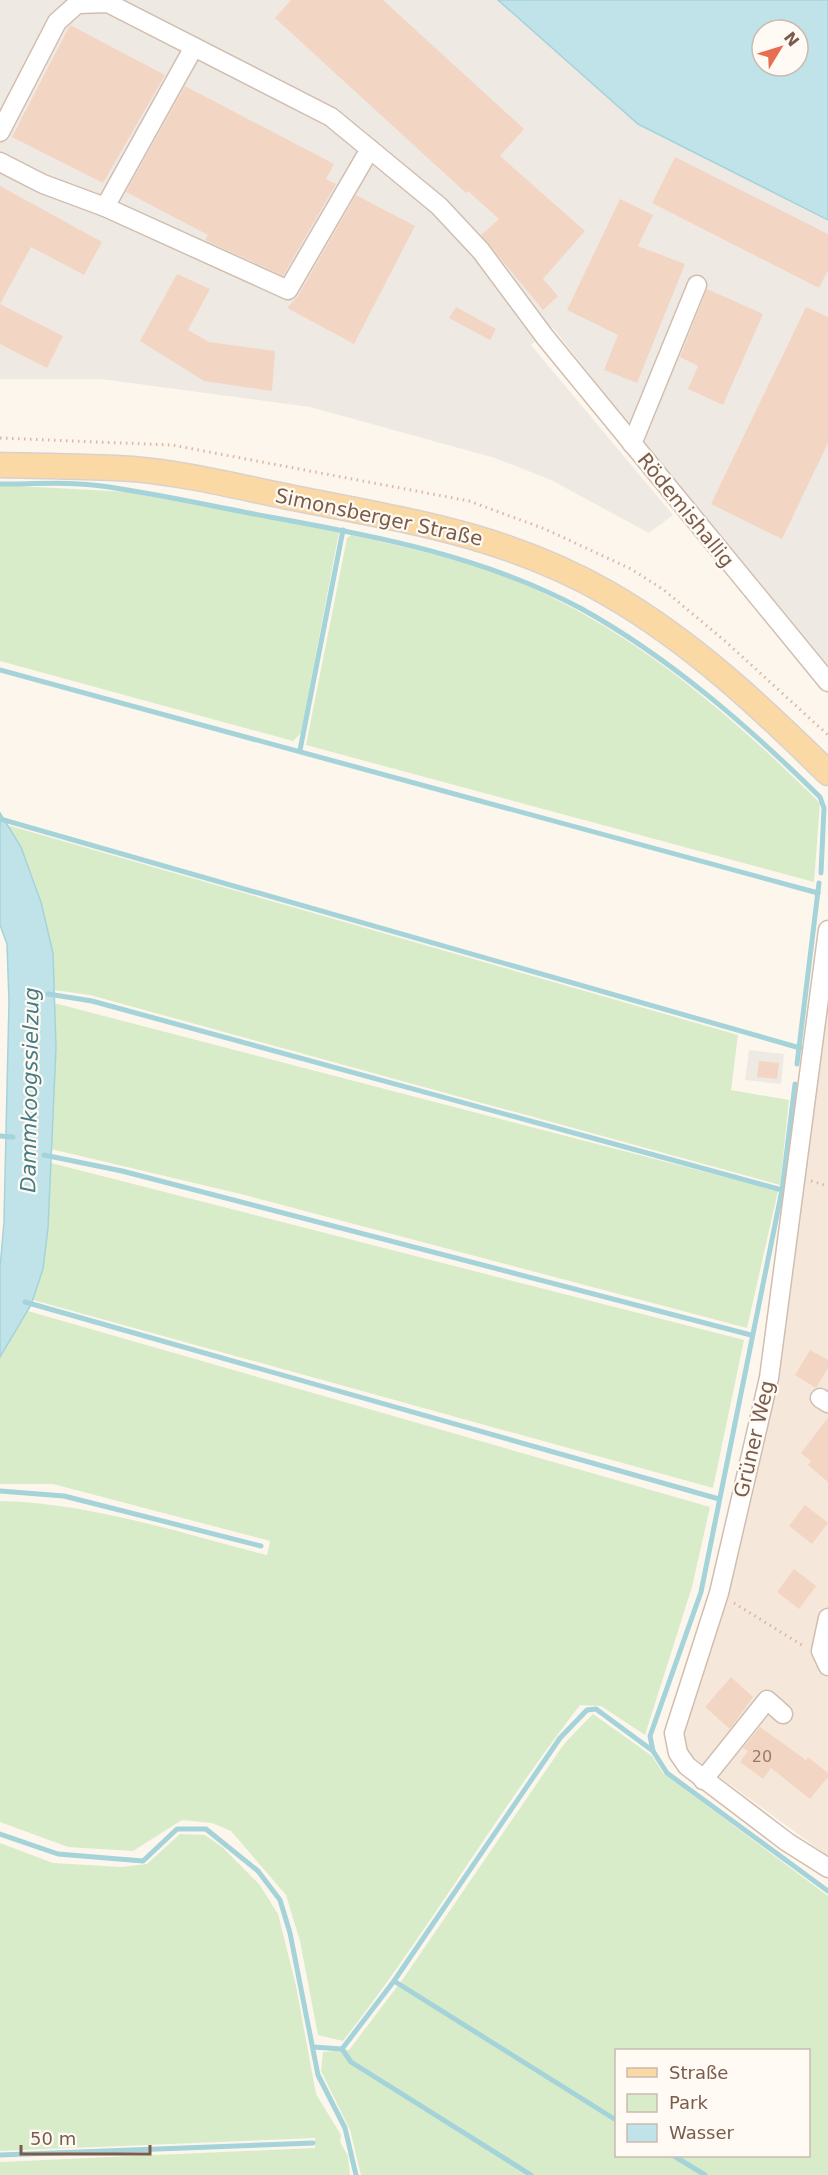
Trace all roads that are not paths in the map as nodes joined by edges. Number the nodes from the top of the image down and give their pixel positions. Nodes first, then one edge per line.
1 (194, 47) junction
2 (0, 132) edge
3 (370, 149) junction
4 (0, 162) edge
5 (105, 207) junction
6 (697, 285) dead end
7 (632, 444) junction
8 (0, 465) edge
9 (828, 682) edge
10 (828, 773) edge
11 (828, 930) edge
12 (828, 1618) edge
13 (825, 1658) edge
14 (783, 1714) dead end
15 (703, 1780) junction
16 (828, 1868) edge

1 - 2 street, Rödemishallig
1 - 3 street, Rödemishallig
1 - 5 street
3 - 5 street
3 - 7 street, Rödemishallig
4 - 5 street
6 - 7 street
7 - 9 street, Rödemishallig
8 - 10 main road, Simonsberger Straße
11 - 15 street, Grüner Weg
12 - 13 street
14 - 15 street
15 - 16 street, Grüner Weg

